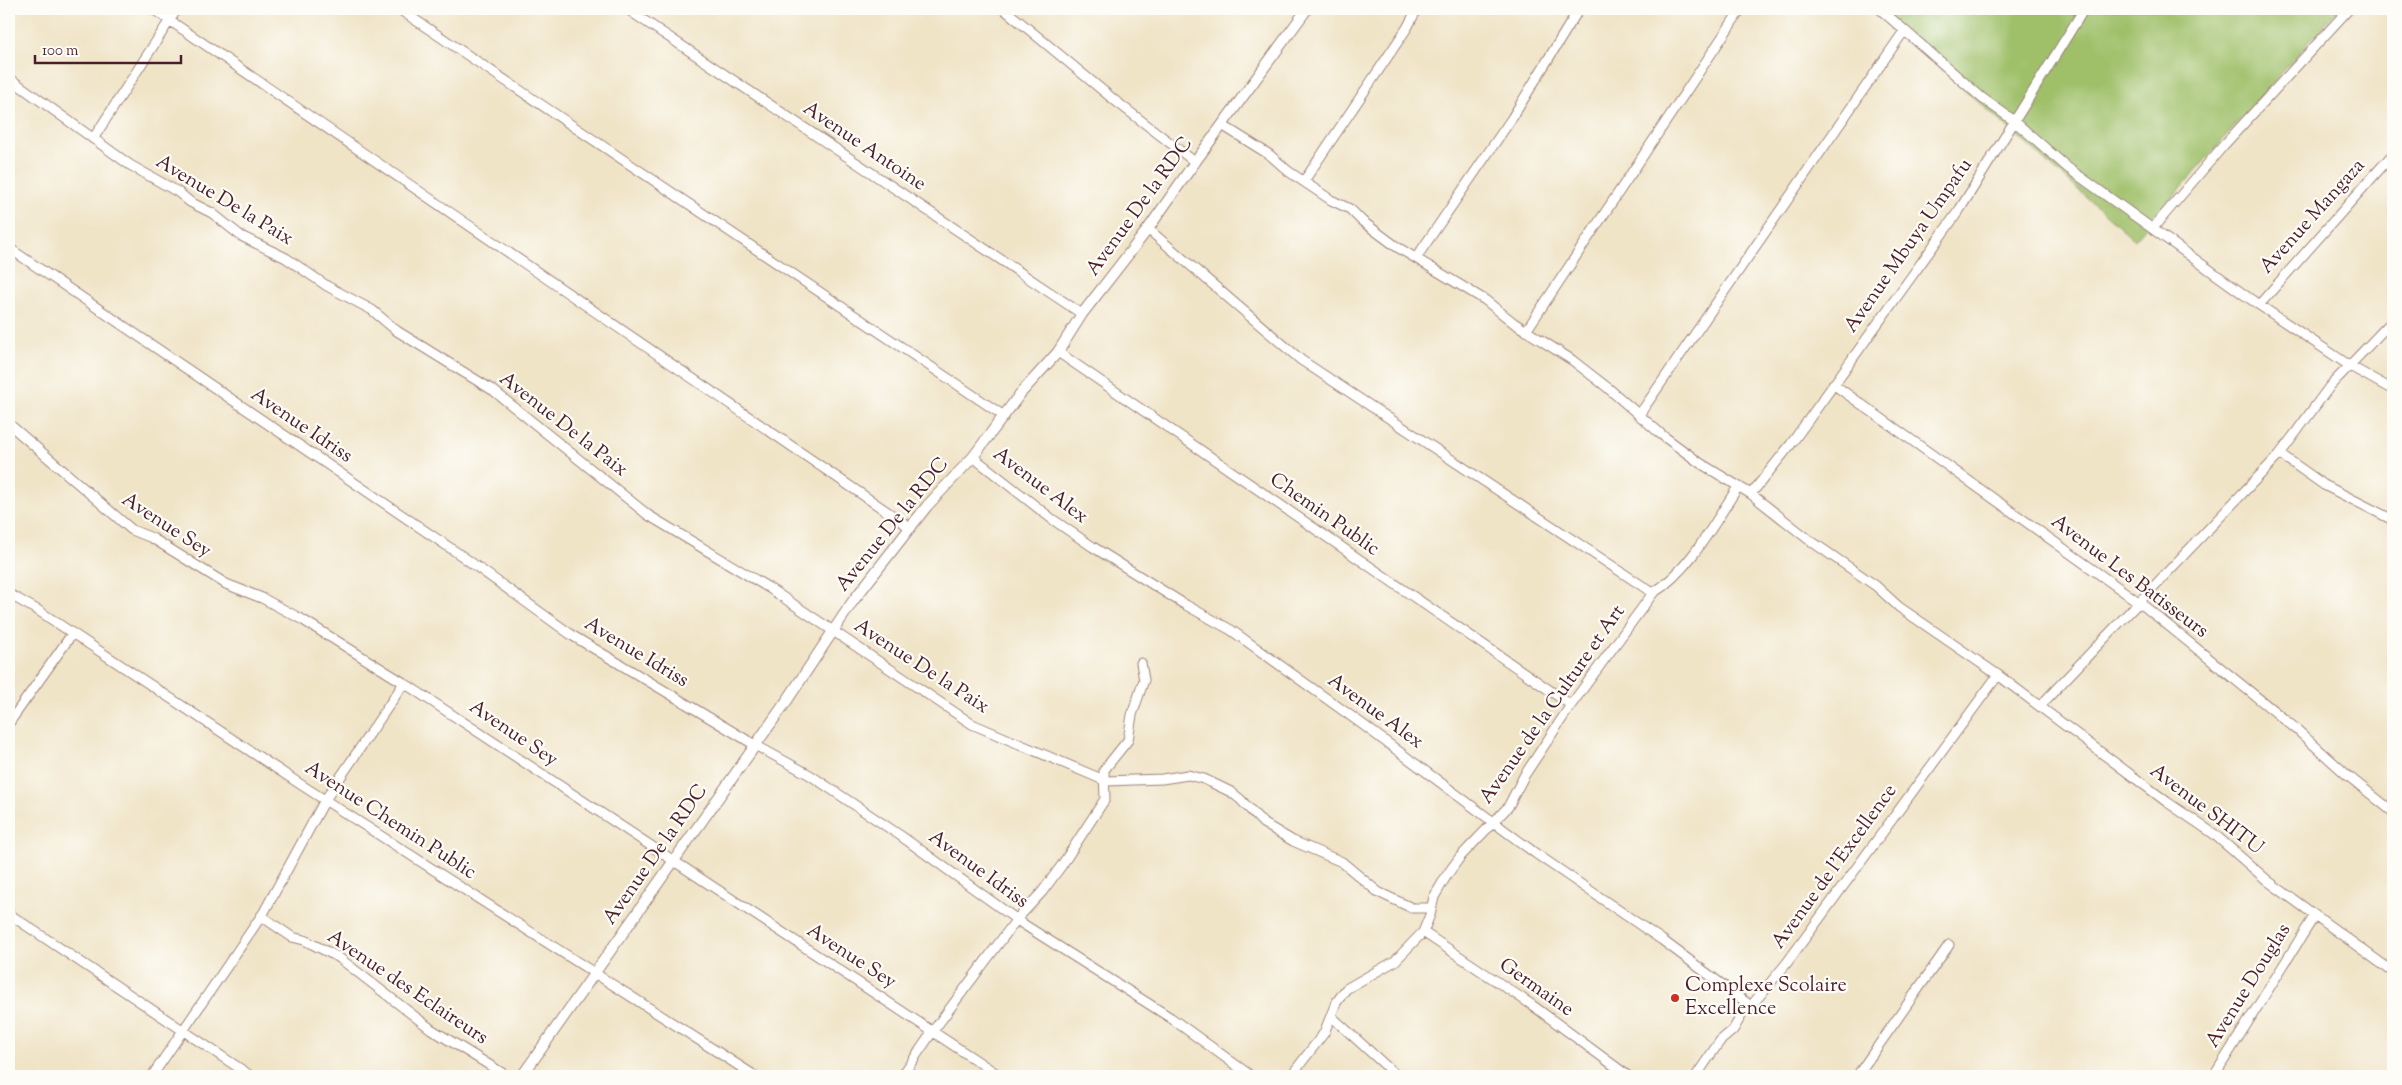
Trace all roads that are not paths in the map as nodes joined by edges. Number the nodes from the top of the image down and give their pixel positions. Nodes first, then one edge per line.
1 (153, 9) edge
2 (177, 9) edge
3 (399, 9) edge
4 (627, 9) edge
5 (1004, 9) edge
6 (1418, 9) edge
7 (1580, 9) edge
8 (1741, 9) edge
9 (1880, 9) edge
10 (2084, 9) edge
11 (2348, 9) edge
12 (1303, 10) edge
13 (169, 19) junction
14 (1904, 30) junction
15 (9, 78) edge
16 (2013, 120) junction
17 (1222, 124) junction
18 (93, 139) junction
19 (2393, 154) edge
20 (1194, 162) junction
21 (1304, 181) junction
22 (2153, 228) junction
23 (1148, 230) junction
24 (9, 248) edge
25 (1416, 258) junction
26 (2259, 304) junction
27 (1082, 314) junction
28 (2393, 320) edge
29 (1526, 331) junction
30 (1058, 352) junction
31 (2350, 366) junction
32 (1833, 384) junction
33 (2393, 390) edge
34 (1004, 416) junction
35 (1639, 416) junction
36 (9, 424) edge
37 (2280, 454) junction
38 (973, 457) junction
39 (1738, 487) junction
40 (1751, 494) junction
41 (2393, 520) edge
42 (911, 528) junction
43 (1653, 593) junction
44 (9, 594) edge
45 (2140, 603) junction
46 (833, 631) junction
47 (72, 634) junction
48 (1141, 664) dead end
49 (1998, 675) junction
50 (404, 682) junction
51 (1571, 706) junction
52 (2040, 706) junction
53 (9, 723) edge
54 (755, 745) junction
55 (1106, 781) junction
56 (326, 800) junction
57 (2393, 812) edge
58 (1494, 821) junction
59 (672, 861) junction
60 (1430, 908) junction
61 (9, 914) edge
62 (2315, 915) junction
63 (261, 916) junction
64 (1017, 919) junction
65 (1423, 932) junction
66 (1949, 945) dead end
67 (2393, 972) edge
68 (593, 973) junction
69 (1751, 1006) junction
70 (1332, 1018) junction
71 (184, 1031) junction
72 (933, 1031) junction
73 (152, 1076) edge
74 (251, 1076) edge
75 (507, 1076) edge
76 (522, 1076) edge
77 (754, 1076) edge
78 (902, 1076) edge
79 (1000, 1076) edge
80 (1251, 1076) edge
81 (1291, 1076) edge
82 (1397, 1076) edge
83 (1628, 1076) edge
84 (1696, 1076) edge
85 (1857, 1076) edge
86 (2214, 1076) edge

1 - 13 street
2 - 13 street
3 - 34 street
4 - 27 street, Avenue Antoine
5 - 20 street
6 - 21 street
7 - 25 street
8 - 29 street
9 - 14 street
10 - 16 street, Avenue Mbuya Umpafu
11 - 22 street
12 - 17 street, Avenue De la RDC
13 - 18 street
13 - 42 street
14 - 16 street
14 - 35 street
15 - 18 street, Avenue De la Paix
16 - 22 street
16 - 32 street, Avenue Mbuya Umpafu
17 - 20 street, Avenue De la RDC
17 - 21 street, Avenue SHITU
18 - 46 street, Avenue De la Paix
19 - 26 street, Avenue Mangaza
20 - 23 street, Avenue De la RDC
21 - 25 street, Avenue SHITU
22 - 26 street
23 - 27 street, Avenue De la RDC
23 - 43 street
24 - 54 street, Avenue Idriss
25 - 29 street, Avenue SHITU
26 - 31 street
27 - 30 street, Avenue De la RDC
28 - 31 street
29 - 35 street, Avenue SHITU
30 - 34 street, Avenue De la RDC
30 - 51 street, Chemin Public
31 - 33 street
31 - 37 street
32 - 40 street, Avenue Mbuya Umpafu
32 - 45 street, Avenue Les Batisseurs
34 - 38 street, Avenue De la RDC
35 - 39 street, Avenue SHITU
36 - 50 street, Avenue Sey
37 - 41 street
37 - 45 street
38 - 42 street, Avenue De la RDC
38 - 58 street, Avenue Alex
39 - 40 street, Avenue SHITU
39 - 43 street, Avenue de la Culture et Art
40 - 49 street, Avenue SHITU
42 - 46 street, Avenue De la RDC
43 - 51 street, Avenue de la Culture et Art
44 - 47 street, Avenue Chemin Public
45 - 52 street
45 - 57 street, Avenue Les Batisseurs
46 - 54 street, Avenue De la RDC
46 - 55 street, Avenue De la Paix
47 - 53 street
47 - 56 street, Avenue Chemin Public
48 - 55 street
49 - 52 street, Avenue SHITU
49 - 69 street, Avenue de l'Excellence
50 - 56 street
50 - 59 street, Avenue Sey
51 - 58 street, Avenue de la Culture et Art
52 - 62 street, Avenue SHITU
54 - 59 street, Avenue De la RDC
54 - 64 street, Avenue Idriss
55 - 60 street
55 - 64 street
56 - 63 street
56 - 68 street, Avenue Chemin Public
58 - 60 street, Avenue de la Culture et Art
58 - 69 street, Avenue Alex
59 - 68 street, Avenue De la RDC
59 - 72 street, Avenue Sey
60 - 65 street, Avenue de la Culture et Art
61 - 71 street
62 - 67 street, Avenue SHITU
62 - 86 street, Avenue Douglas
63 - 71 street
63 - 75 street, Avenue des Eclaireurs
64 - 72 street
64 - 80 street, Avenue Idriss
65 - 70 street, Avenue de la Culture et Art
65 - 83 street, Germaine
66 - 85 street
68 - 76 street, Avenue De la RDC
68 - 77 street, Avenue Chemin Public
69 - 84 street, Avenue de l'Excellence
70 - 81 street, Avenue de la Culture et Art
70 - 82 street
71 - 73 street
71 - 74 street
72 - 78 street
72 - 79 street, Avenue Sey

